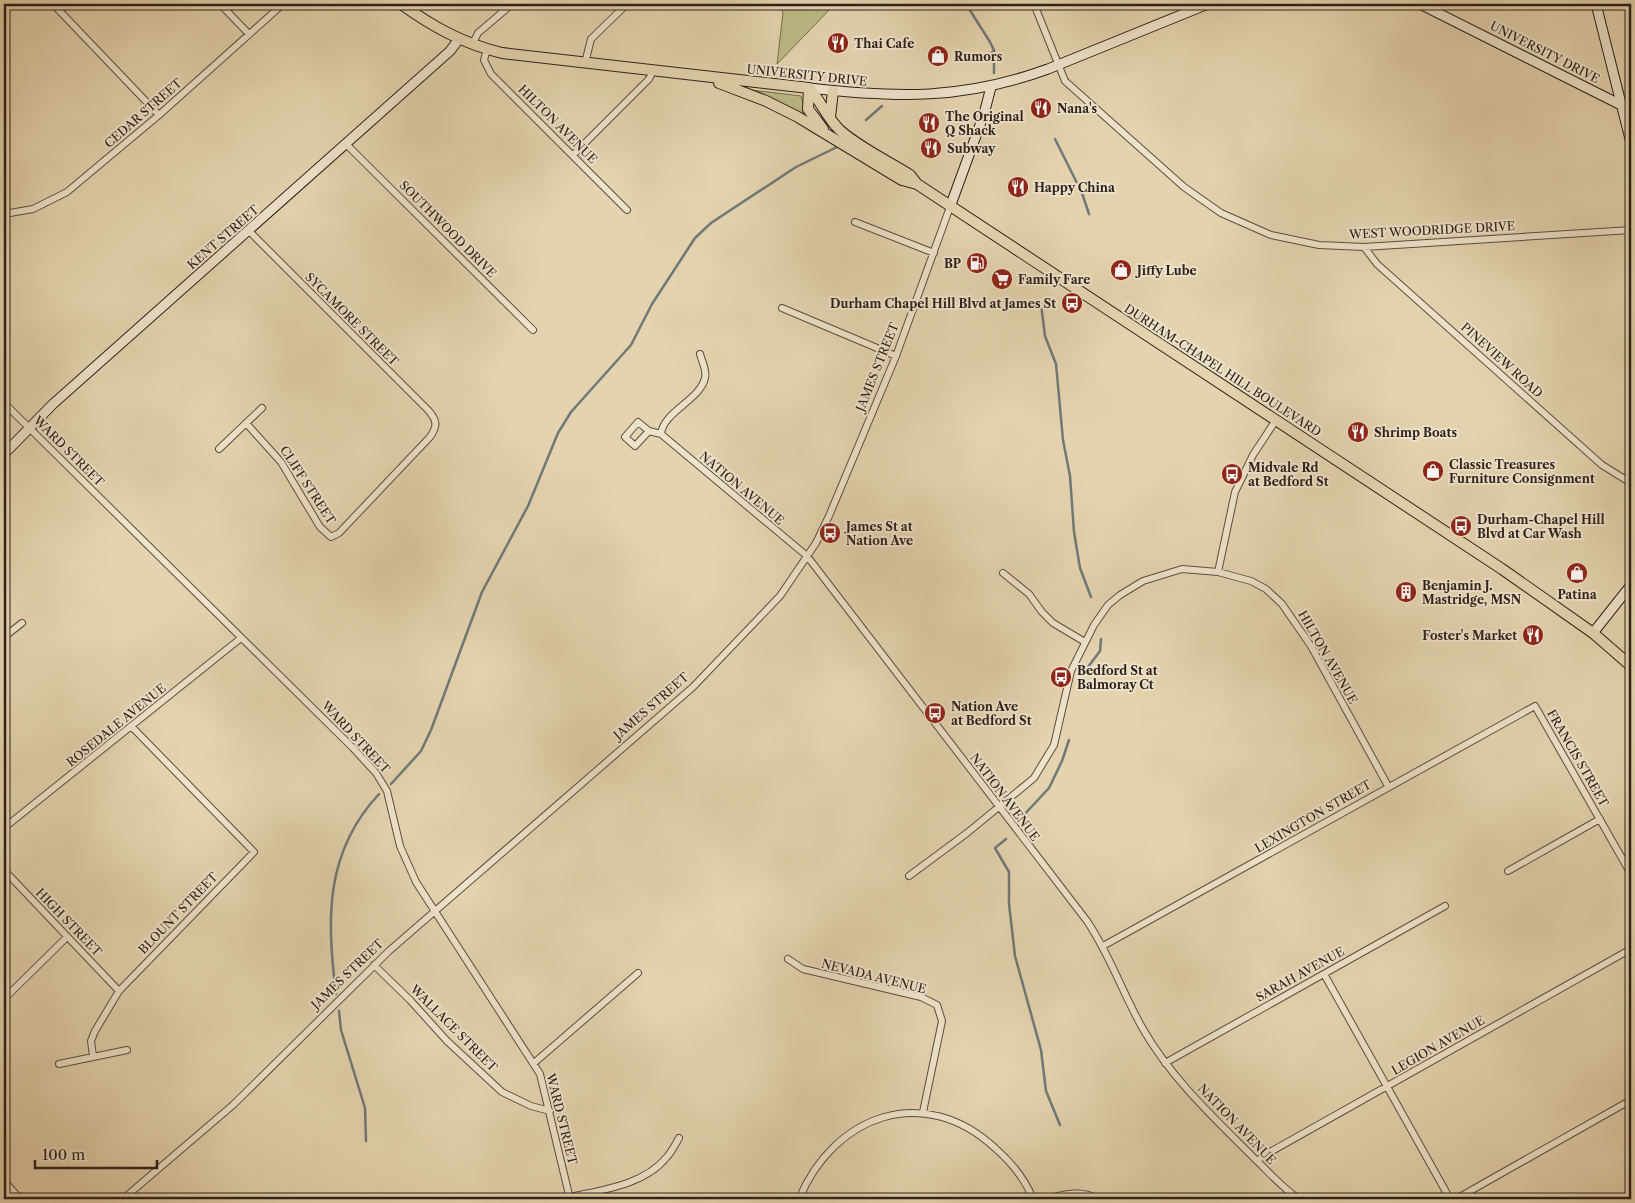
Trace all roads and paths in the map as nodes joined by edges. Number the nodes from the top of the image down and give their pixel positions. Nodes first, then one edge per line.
1 (53, 4) edge
2 (220, 4) edge
3 (283, 4) edge
4 (401, 4) edge
5 (500, 4) edge
6 (512, 4) edge
7 (627, 4) edge
8 (1034, 4) edge
9 (1208, 4) edge
10 (1420, 4) edge
11 (1596, 4) edge
12 (505, 9) junction
13 (249, 34) junction
14 (459, 39) junction
15 (472, 45) junction
16 (487, 50) junction
17 (585, 63) junction
18 (1059, 65) junction
19 (653, 71) junction
20 (702, 76) junction
21 (991, 87) junction
22 (809, 88) junction
23 (833, 91) junction
24 (1622, 105) junction
25 (1631, 110) edge
26 (159, 115) junction
27 (830, 117) junction
28 (827, 134) junction
29 (1631, 143) edge
30 (346, 144) junction
31 (572, 156) junction
32 (917, 184) junction
33 (950, 207) junction
34 (627, 210) dead end
35 (4, 214) edge
36 (855, 222) dead end
37 (1631, 230) edge
38 (249, 231) junction
39 (1364, 248) junction
40 (934, 253) junction
41 (782, 308) dead end
42 (533, 330) dead end
43 (700, 354) dead end
44 (896, 356) junction
45 (4, 403) edge
46 (262, 408) dead end
47 (1276, 420) junction
48 (246, 423) junction
49 (29, 427) junction
50 (649, 432) dead end
51 (661, 434) junction
52 (219, 449) dead end
53 (4, 454) edge
54 (1631, 483) edge
55 (331, 537) joint
56 (807, 556) junction
57 (1218, 572) junction
58 (1003, 573) dead end
59 (1631, 584) edge
60 (22, 623) dead end
61 (1593, 633) junction
62 (4, 637) edge
63 (241, 638) junction
64 (1085, 642) junction
65 (1631, 666) edge
66 (1535, 706) joint
67 (131, 726) junction
68 (1388, 786) junction
69 (1000, 808) junction
70 (1600, 819) junction
71 (4, 828) edge
72 (4, 870) edge
73 (1508, 871) dead end
74 (1631, 874) edge
75 (910, 876) dead end
76 (1445, 906) dead end
77 (435, 911) junction
78 (67, 937) junction
79 (1103, 946) junction
80 (1631, 949) edge
81 (788, 959) dead end
82 (374, 965) junction
83 (638, 973) dead end
84 (1324, 974) junction
85 (119, 991) junction
86 (4, 1000) edge
87 (127, 1050) dead end
88 (93, 1056) junction
89 (1165, 1062) junction
90 (534, 1063) junction
91 (59, 1064) dead end
92 (1387, 1087) junction
93 (1631, 1100) edge
94 (550, 1112) junction
95 (923, 1112) junction
96 (679, 1138) dead end
97 (1258, 1161) junction
98 (4, 1182) edge
99 (570, 1198) edge
100 (20, 1199) edge
101 (123, 1199) edge
102 (799, 1199) edge
103 (1033, 1199) edge
104 (1045, 1199) edge
105 (1098, 1199) edge
106 (1299, 1199) edge
107 (1450, 1199) edge
108 (1456, 1199) edge

1 - 26 street
2 - 13 street
3 - 13 street, CEDAR STREET
4 - 14 main road, UNIVERSITY DRIVE
5 - 12 street
6 - 12 street
7 - 17 street
8 - 18 street, WEST WOODRIDGE DRIVE
9 - 18 street, UNIVERSITY DRIVE
10 - 24 street, UNIVERSITY DRIVE
11 - 24 street
12 - 15 street
13 - 26 street, CEDAR STREET
14 - 15 main road, UNIVERSITY DRIVE
14 - 30 street, KENT STREET
15 - 16 main road, UNIVERSITY DRIVE
16 - 17 main road, UNIVERSITY DRIVE
16 - 31 street, HILTON AVENUE
17 - 19 main road, UNIVERSITY DRIVE
18 - 21 street, UNIVERSITY DRIVE
18 - 39 street, WEST WOODRIDGE DRIVE
19 - 20 main road, UNIVERSITY DRIVE
19 - 31 street
20 - 22 main road, UNIVERSITY DRIVE
20 - 28 main road
21 - 23 street, UNIVERSITY DRIVE
21 - 33 street, JAMES STREET
22 - 23 street, UNIVERSITY DRIVE
22 - 27 main road, DURHAM-CHAPEL HILL BOULEVARD
22 - 28 main road
23 - 27 main road
24 - 25 street, UNIVERSITY DRIVE
24 - 29 street
26 - 35 street, CEDAR STREET
27 - 32 main road, DURHAM-CHAPEL HILL BOULEVARD
28 - 32 main road
30 - 38 street, KENT STREET
30 - 42 street, SOUTHWOOD DRIVE
31 - 34 street, HILTON AVENUE
32 - 33 main road, DURHAM-CHAPEL HILL BOULEVARD
33 - 40 street, JAMES STREET
33 - 47 main road, DURHAM-CHAPEL HILL BOULEVARD
36 - 40 street
37 - 39 street, WEST WOODRIDGE DRIVE
38 - 49 street, KENT STREET
38 - 55 street, SYCAMORE STREET
39 - 54 street, PINEVIEW ROAD
40 - 44 street, JAMES STREET
41 - 44 street
43 - 51 street
44 - 56 street, JAMES STREET
45 - 49 street, WARD STREET
46 - 48 street
47 - 57 street
47 - 61 main road, DURHAM-CHAPEL HILL BOULEVARD
48 - 52 street
48 - 55 street, CLIFF STREET
49 - 53 street, KENT STREET
49 - 63 street, WARD STREET
50 - 51 street
51 - 56 street, NATION AVENUE
56 - 69 street, NATION AVENUE
56 - 77 street, JAMES STREET
57 - 64 street, HILTON AVENUE
57 - 68 street, HILTON AVENUE
58 - 64 street
59 - 61 street
60 - 62 street
61 - 65 main road, DURHAM-CHAPEL HILL BOULEVARD
63 - 67 street, ROSEDALE AVENUE
63 - 77 street, WARD STREET
64 - 69 street, HILTON AVENUE
66 - 68 street, LEXINGTON STREET
66 - 70 street, FRANCIS STREET
67 - 71 street, ROSEDALE AVENUE
67 - 85 street, BLOUNT STREET
68 - 79 street, LEXINGTON STREET
69 - 75 street, HILTON AVENUE
69 - 79 street, NATION AVENUE
70 - 73 street
70 - 74 street, FRANCIS STREET
72 - 78 street, HIGH STREET
76 - 84 street, SARAH AVENUE
77 - 82 street, JAMES STREET
77 - 90 street, WARD STREET
78 - 85 street, HIGH STREET
78 - 86 street
79 - 89 street, NATION AVENUE
80 - 92 street, LEGION AVENUE
81 - 95 street, NEVADA AVENUE
82 - 94 street, WALLACE STREET
82 - 101 street, JAMES STREET
83 - 90 street
84 - 89 street, SARAH AVENUE
84 - 92 street
85 - 88 street, BLOUNT STREET
87 - 88 street
88 - 91 street
89 - 97 street, NATION AVENUE
90 - 94 street, WARD STREET
92 - 97 street, LEGION AVENUE
92 - 107 street
93 - 108 street
94 - 99 street, WARD STREET
95 - 102 street
95 - 103 street
96 - 99 street
97 - 106 street, NATION AVENUE
98 - 100 street
104 - 105 street

